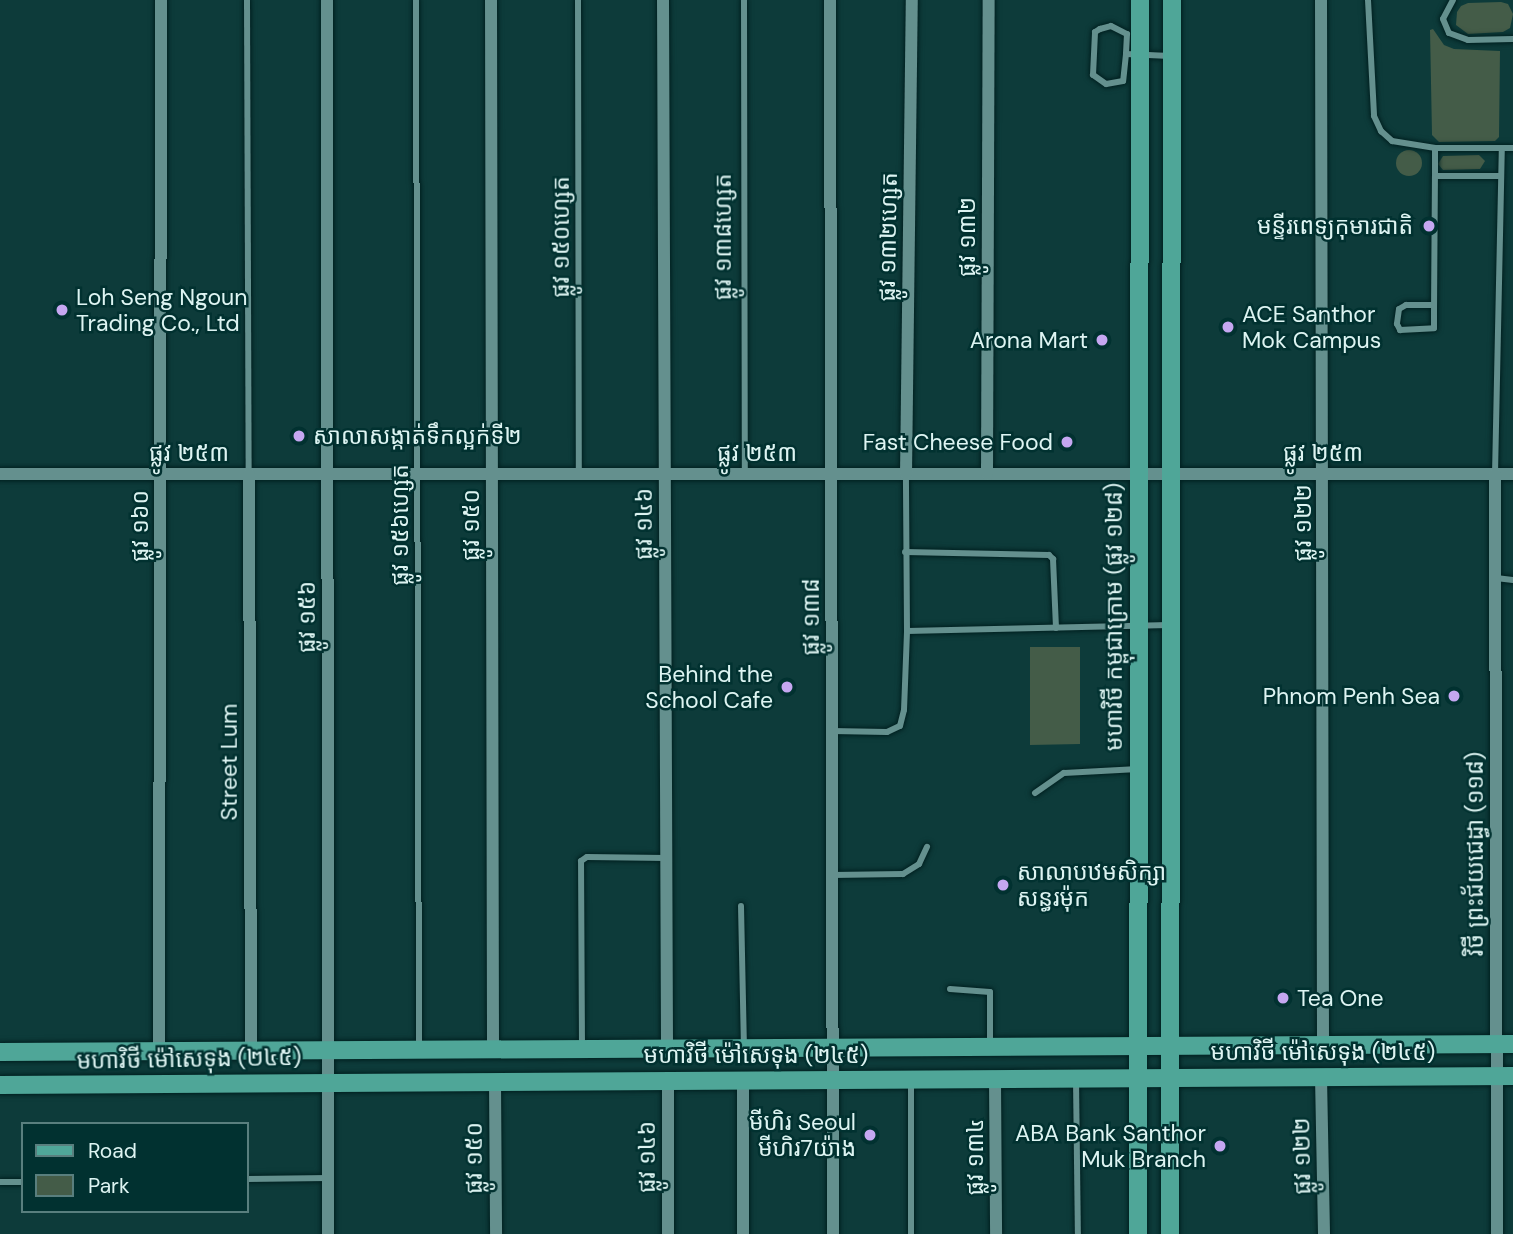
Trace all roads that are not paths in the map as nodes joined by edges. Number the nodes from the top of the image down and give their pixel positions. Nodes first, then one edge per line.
1 (161, 0) edge
2 (247, 0) edge
3 (327, 0) edge
4 (416, 0) edge
5 (491, 0) edge
6 (578, 0) edge
7 (663, 0) edge
8 (744, 0) edge
9 (830, 0) edge
10 (912, 0) edge
11 (989, 0) edge
12 (1140, 0) edge
13 (1172, 0) edge
14 (1321, 0) edge
15 (1367, 0) edge
16 (1453, 0) edge
17 (1513, 39) edge
18 (1133, 55) junction
19 (1171, 56) junction
20 (1435, 148) junction
21 (1502, 148) junction
22 (1513, 148) edge
23 (1435, 176) junction
24 (1501, 176) junction
25 (1434, 305) junction
26 (0, 474) edge
27 (161, 474) junction
28 (249, 474) junction
29 (327, 474) junction
30 (418, 474) junction
31 (492, 474) junction
32 (579, 474) junction
33 (665, 474) junction
34 (745, 474) junction
35 (831, 474) junction
36 (906, 474) junction
37 (987, 474) junction
38 (1139, 474) junction
39 (1172, 474) junction
40 (1324, 474) junction
41 (1495, 474) junction
42 (1513, 474) edge
43 (905, 552) junction
44 (1496, 578) junction
45 (1513, 580) edge
46 (1138, 625) junction
47 (1171, 625) junction
48 (1056, 628) junction
49 (907, 631) junction
50 (832, 731) junction
51 (1139, 769) junction
52 (1035, 793) dead end
53 (927, 847) dead end
54 (667, 858) junction
55 (832, 875) junction
56 (741, 906) dead end
57 (950, 989) dead end
58 (1505, 1044) edge
59 (1323, 1045) junction
60 (1139, 1046) junction
61 (1171, 1046) junction
62 (990, 1047) junction
63 (667, 1048) junction
64 (744, 1048) junction
65 (833, 1048) junction
66 (582, 1049) junction
67 (328, 1050) junction
68 (419, 1050) junction
69 (493, 1050) junction
70 (159, 1051) junction
71 (251, 1051) junction
72 (0, 1052) edge
73 (1505, 1076) edge
74 (1321, 1077) junction
75 (1139, 1078) junction
76 (1171, 1078) junction
77 (911, 1079) junction
78 (995, 1079) junction
79 (1076, 1079) junction
80 (668, 1080) junction
81 (743, 1080) junction
82 (833, 1080) junction
83 (495, 1081) junction
84 (328, 1082) junction
85 (0, 1085) edge
86 (328, 1178) junction
87 (248, 1179) edge
88 (0, 1182) edge
89 (21, 1182) edge
90 (328, 1234) edge
91 (496, 1234) edge
92 (668, 1234) edge
93 (743, 1234) edge
94 (834, 1234) edge
95 (911, 1234) edge
96 (996, 1234) edge
97 (1078, 1234) edge
98 (1138, 1234) edge
99 (1170, 1234) edge
100 (1324, 1234) edge
101 (1497, 1234) edge

1 - 27 street, ផ្លូវ ១៦០
2 - 28 lane
3 - 29 street, ផ្លូវ ១៥៦
4 - 30 lane, ផ្លូវ ១៥៦ហ្សេត
5 - 31 street, ផ្លូវ ១៥០
6 - 32 lane, ផ្លូវ ១៥០ហ្សេត
7 - 33 street, ផ្លូវ ១៤៦
8 - 34 lane, ផ្លូវ ១៣៨ហ្សេត
9 - 35 street, ផ្លូវ ១៣៨
10 - 36 street, ផ្លូវ ១៣២ហ្សេត
11 - 37 street, ផ្លូវ ១៣២
12 - 18 main road, មហាវិថី កម្ពុជាក្រោម (ផ្លូវ ១២៨)
13 - 19 main road
14 - 40 street, ផ្លូវ ១២២
15 - 20 lane
16 - 17 lane
18 - 18 lane
18 - 19 lane
18 - 38 main road, មហាវិថី កម្ពុជាក្រោម (ផ្លូវ ១២៨)
19 - 39 main road
20 - 21 lane
20 - 23 lane
21 - 22 lane
21 - 24 lane
23 - 24 lane
23 - 25 lane
24 - 41 lane
25 - 25 lane
26 - 27 street, ផ្លូវ ២៥៣
27 - 28 street, ផ្លូវ ២៥៣
27 - 70 street, ផ្លូវ ១៦០
28 - 29 street, ផ្លូវ ២៥៣
28 - 71 street, Street Lum
29 - 30 street, ផ្លូវ ២៥៣
29 - 67 street, ផ្លូវ ១៥៦
30 - 31 street, ផ្លូវ ២៥៣
30 - 68 lane, ផ្លូវ ១៥៦ហ្សេត
31 - 32 street, ផ្លូវ ២៥៣
31 - 69 street, ផ្លូវ ១៥០
32 - 33 street, ផ្លូវ ២៥៣
33 - 34 street, ផ្លូវ ២៥៣
33 - 54 street, ផ្លូវ ១៤៦
34 - 35 street, ផ្លូវ ២៥៣
35 - 36 street, ផ្លូវ ២៥៣
35 - 50 street, ផ្លូវ ១៣៨
36 - 37 street, ផ្លូវ ២៥៣
36 - 43 lane
37 - 38 street, ផ្លូវ ២៥៣
38 - 39 street, ផ្លូវ ២៥៣
38 - 46 main road, មហាវិថី កម្ពុជាក្រោម (ផ្លូវ ១២៨)
39 - 40 street, ផ្លូវ ២៥៣
39 - 47 main road
40 - 41 street, ផ្លូវ ២៥៣
40 - 59 street, ផ្លូវ ១២២
41 - 42 street, ផ្លូវ ២៥៣
41 - 44 street, វិថី ព្រះជ័យជេដ្ធា (១១៨)
43 - 48 lane
43 - 49 lane
44 - 45 lane
44 - 58 street, វិថី ព្រះជ័យជេដ្ធា (១១៨)
46 - 47 lane
46 - 48 lane
46 - 51 main road, មហាវិថី កម្ពុជាក្រោម (ផ្លូវ ១២៨)
47 - 61 main road
48 - 49 lane
49 - 50 lane
50 - 55 street, ផ្លូវ ១៣៨
51 - 52 lane
51 - 60 main road, មហាវិថី កម្ពុជាក្រោម (ផ្លូវ ១២៨)
53 - 55 lane
54 - 63 street, ផ្លូវ ១៤៦
54 - 66 lane
55 - 65 street, ផ្លូវ ១៣៨
56 - 64 lane
57 - 62 lane
58 - 59 main road, មហាវិថី ម៉ៅសេទុង (២៤៥)
58 - 73 street, វិថី ព្រះជ័យជេដ្ធា (១១៨)
59 - 61 main road, មហាវិថី ម៉ៅសេទុង (២៤៥)
60 - 61 main road, មហាវិថី ម៉ៅសេទុង (២៤៥)
60 - 62 main road, មហាវិថី ម៉ៅសេទុង (២៤៥)
60 - 75 main road, មហាវិថី កម្ពុជាក្រោម (ផ្លូវ ១២៨)
61 - 76 main road
62 - 65 main road, មហាវិថី ម៉ៅសេទុង (២៤៥)
63 - 64 main road, មហាវិថី ម៉ៅសេទុង (២៤៥)
63 - 66 main road, មហាវិថី ម៉ៅសេទុង (២៤៥)
64 - 65 main road, មហាវិថី ម៉ៅសេទុង (២៤៥)
65 - 82 street, ផ្លូវ ១៣៨
66 - 69 main road, មហាវិថី ម៉ៅសេទុង (២៤៥)
67 - 68 main road, មហាវិថី ម៉ៅសេទុង (២៤៥)
67 - 71 main road, មហាវិថី ម៉ៅសេទុង (២៤៥)
67 - 84 street, ផ្លូវ ១៥៦
68 - 69 main road, មហាវិថី ម៉ៅសេទុង (២៤៥)
70 - 71 main road, មហាវិថី ម៉ៅសេទុង (២៤៥)
70 - 72 main road, មហាវិថី ម៉ៅសេទុង (២៤៥)
73 - 74 main road, មហាវិថី ម៉ៅសេទុង (២៤៥)
73 - 101 street, វិថី ព្រះជ័យជេដ្ធា (១១៨)
74 - 76 main road, មហាវិថី ម៉ៅសេទុង (២៤៥)
74 - 100 street, ផ្លូវ ១២២
75 - 76 main road, មហាវិថី ម៉ៅសេទុង (២៤៥)
75 - 79 main road, មហាវិថី ម៉ៅសេទុង (២៤៥)
75 - 98 main road, មហាវិថី កម្ពុជាក្រោម (ផ្លូវ ១២៨)
76 - 99 main road
77 - 78 main road, មហាវិថី ម៉ៅសេទុង (២៤៥)
77 - 82 main road, មហាវិថី ម៉ៅសេទុង (២៤៥)
77 - 95 lane
78 - 79 main road, មហាវិថី ម៉ៅសេទុង (២៤៥)
78 - 96 street, ផ្លូវ ១៣៤
79 - 97 lane
80 - 81 main road, មហាវិថី ម៉ៅសេទុង (២៤៥)
80 - 83 main road, មហាវិថី ម៉ៅសេទុង (២៤៥)
80 - 92 street, ផ្លូវ ១៤៦
81 - 82 main road, មហាវិថី ម៉ៅសេទុង (២៤៥)
81 - 93 street
82 - 94 street, ផ្លូវ ១៣៨
83 - 84 main road, មហាវិថី ម៉ៅសេទុង (២៤៥)
83 - 91 street, ផ្លូវ ១៥០
84 - 85 main road, មហាវិថី ម៉ៅសេទុង (២៤៥)
84 - 86 street, ផ្លូវ ១៥៦
86 - 87 lane
86 - 90 street, ផ្លូវ ១៥៦
88 - 89 lane

